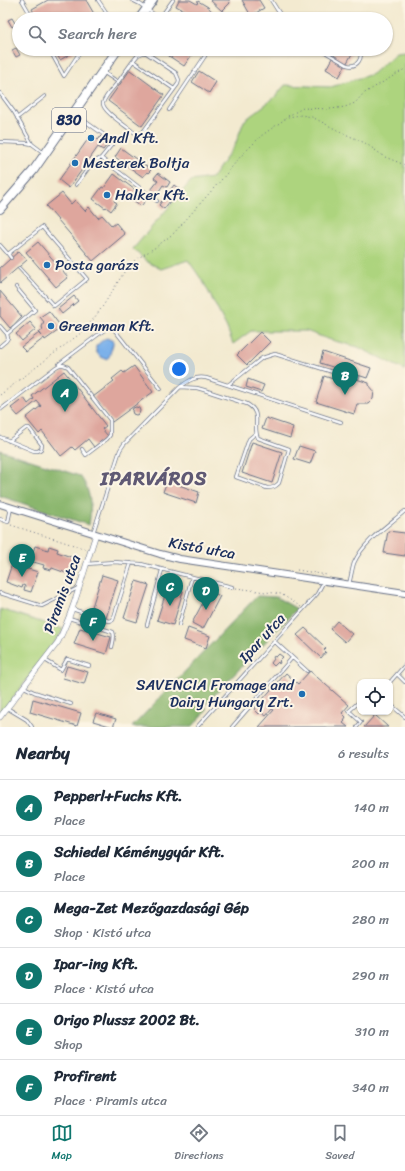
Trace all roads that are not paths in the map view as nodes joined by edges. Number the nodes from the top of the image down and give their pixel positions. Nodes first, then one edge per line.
1 (22, 0) edge
2 (98, 0) edge
3 (132, 0) edge
4 (152, 0) edge
5 (173, 0) edge
6 (271, 0) edge
7 (146, 10) junction
8 (29, 12) edge
9 (106, 12) edge
10 (149, 12) edge
11 (164, 12) edge
12 (279, 12) edge
13 (53, 56) edge
14 (77, 56) edge
15 (113, 56) edge
16 (137, 56) edge
17 (151, 56) edge
18 (205, 56) edge
19 (332, 56) edge
20 (361, 56) edge
21 (133, 61) junction
22 (103, 72) junction
23 (118, 82) junction
24 (174, 90) junction
25 (0, 93) edge
26 (45, 96) dead end
27 (169, 110) dead end
28 (74, 113) junction
29 (17, 118) junction
30 (0, 142) edge
31 (32, 144) junction
32 (45, 154) junction
33 (101, 158) junction
34 (76, 186) dead end
35 (158, 202) dead end
36 (0, 208) edge
37 (0, 245) edge
38 (8, 254) junction
39 (11, 258) dead end
40 (19, 268) dead end
41 (16, 287) dead end
42 (0, 326) edge
43 (7, 334) junction
44 (0, 346) edge
45 (56, 367) junction
46 (358, 377) dead end
47 (227, 385) junction
48 (180, 388) junction
49 (160, 389) dead end
50 (0, 410) edge
51 (341, 422) dead end
52 (256, 434) junction
53 (0, 436) edge
54 (9, 441) junction
55 (82, 449) dead end
56 (0, 504) edge
57 (12, 507) junction
58 (405, 511) edge
59 (0, 519) edge
60 (94, 534) junction
61 (131, 563) junction
62 (86, 564) junction
63 (162, 570) junction
64 (192, 577) junction
65 (326, 578) junction
66 (349, 584) junction
67 (232, 586) road end
68 (79, 588) junction
69 (405, 592) edge
70 (0, 593) edge
71 (72, 609) junction
72 (68, 618) junction
73 (147, 625) dead end
74 (179, 625) dead end
75 (274, 641) junction
76 (112, 647) dead end
77 (292, 658) junction
78 (45, 660) junction
79 (405, 665) edge
80 (89, 666) dead end
81 (307, 671) dead end
82 (397, 674) junction
83 (393, 679) edge
84 (405, 682) edge
85 (24, 687) junction
86 (71, 704) dead end
87 (357, 704) edge
88 (393, 707) edge
89 (7, 708) junction
90 (0, 717) edge
91 (405, 717) edge
92 (32, 727) edge
93 (197, 727) edge
94 (232, 727) edge
95 (357, 727) edge

1 - 8 lane
2 - 9 lane
3 - 7 lane
4 - 7 main road
5 - 11 lane
6 - 12 lane
7 - 10 lane
13 - 14 lane
15 - 22 main road, 830
16 - 21 lane
17 - 24 lane
18 - 27 lane
19 - 20 lane
21 - 23 lane
21 - 24 lane
22 - 23 lane
22 - 28 main road, 830
23 - 24 lane
25 - 29 lane
26 - 29 lane
28 - 32 main road, 830
28 - 33 lane
29 - 31 lane
30 - 31 lane
31 - 32 lane
32 - 36 main road, 830
33 - 34 lane
33 - 35 lane
37 - 38 lane
38 - 39 lane
38 - 40 lane
41 - 43 lane
42 - 43 lane
43 - 44 lane
45 - 49 lane
45 - 50 lane
45 - 55 lane
46 - 47 lane
47 - 48 lane
47 - 51 lane
48 - 52 lane
48 - 60 lane
52 - 52 lane
53 - 54 lane
54 - 54 lane
56 - 57 street, Kistó utca
57 - 59 lane
57 - 60 street, Kistó utca
58 - 66 lane
60 - 62 street, Piramis utca
60 - 65 street, Kistó utca
61 - 62 lane
61 - 63 lane
61 - 71 lane
62 - 68 street, Piramis utca
63 - 64 lane
63 - 73 lane
64 - 67 lane
64 - 74 lane
65 - 66 street, Kistó utca
65 - 75 lane, Ipar utca
66 - 69 street, Kistó utca
68 - 70 lane
68 - 71 street, Piramis utca
71 - 72 street, Piramis utca
72 - 76 lane
72 - 78 street, Piramis utca
75 - 77 lane
75 - 93 lane, Ipar utca
77 - 81 lane
77 - 94 lane
78 - 80 lane
78 - 85 street, Piramis utca
79 - 82 lane
82 - 83 lane
82 - 84 lane
85 - 86 lane
85 - 89 street, Piramis utca
87 - 95 lane
88 - 91 lane
89 - 90 street, Piramis utca
89 - 92 lane

